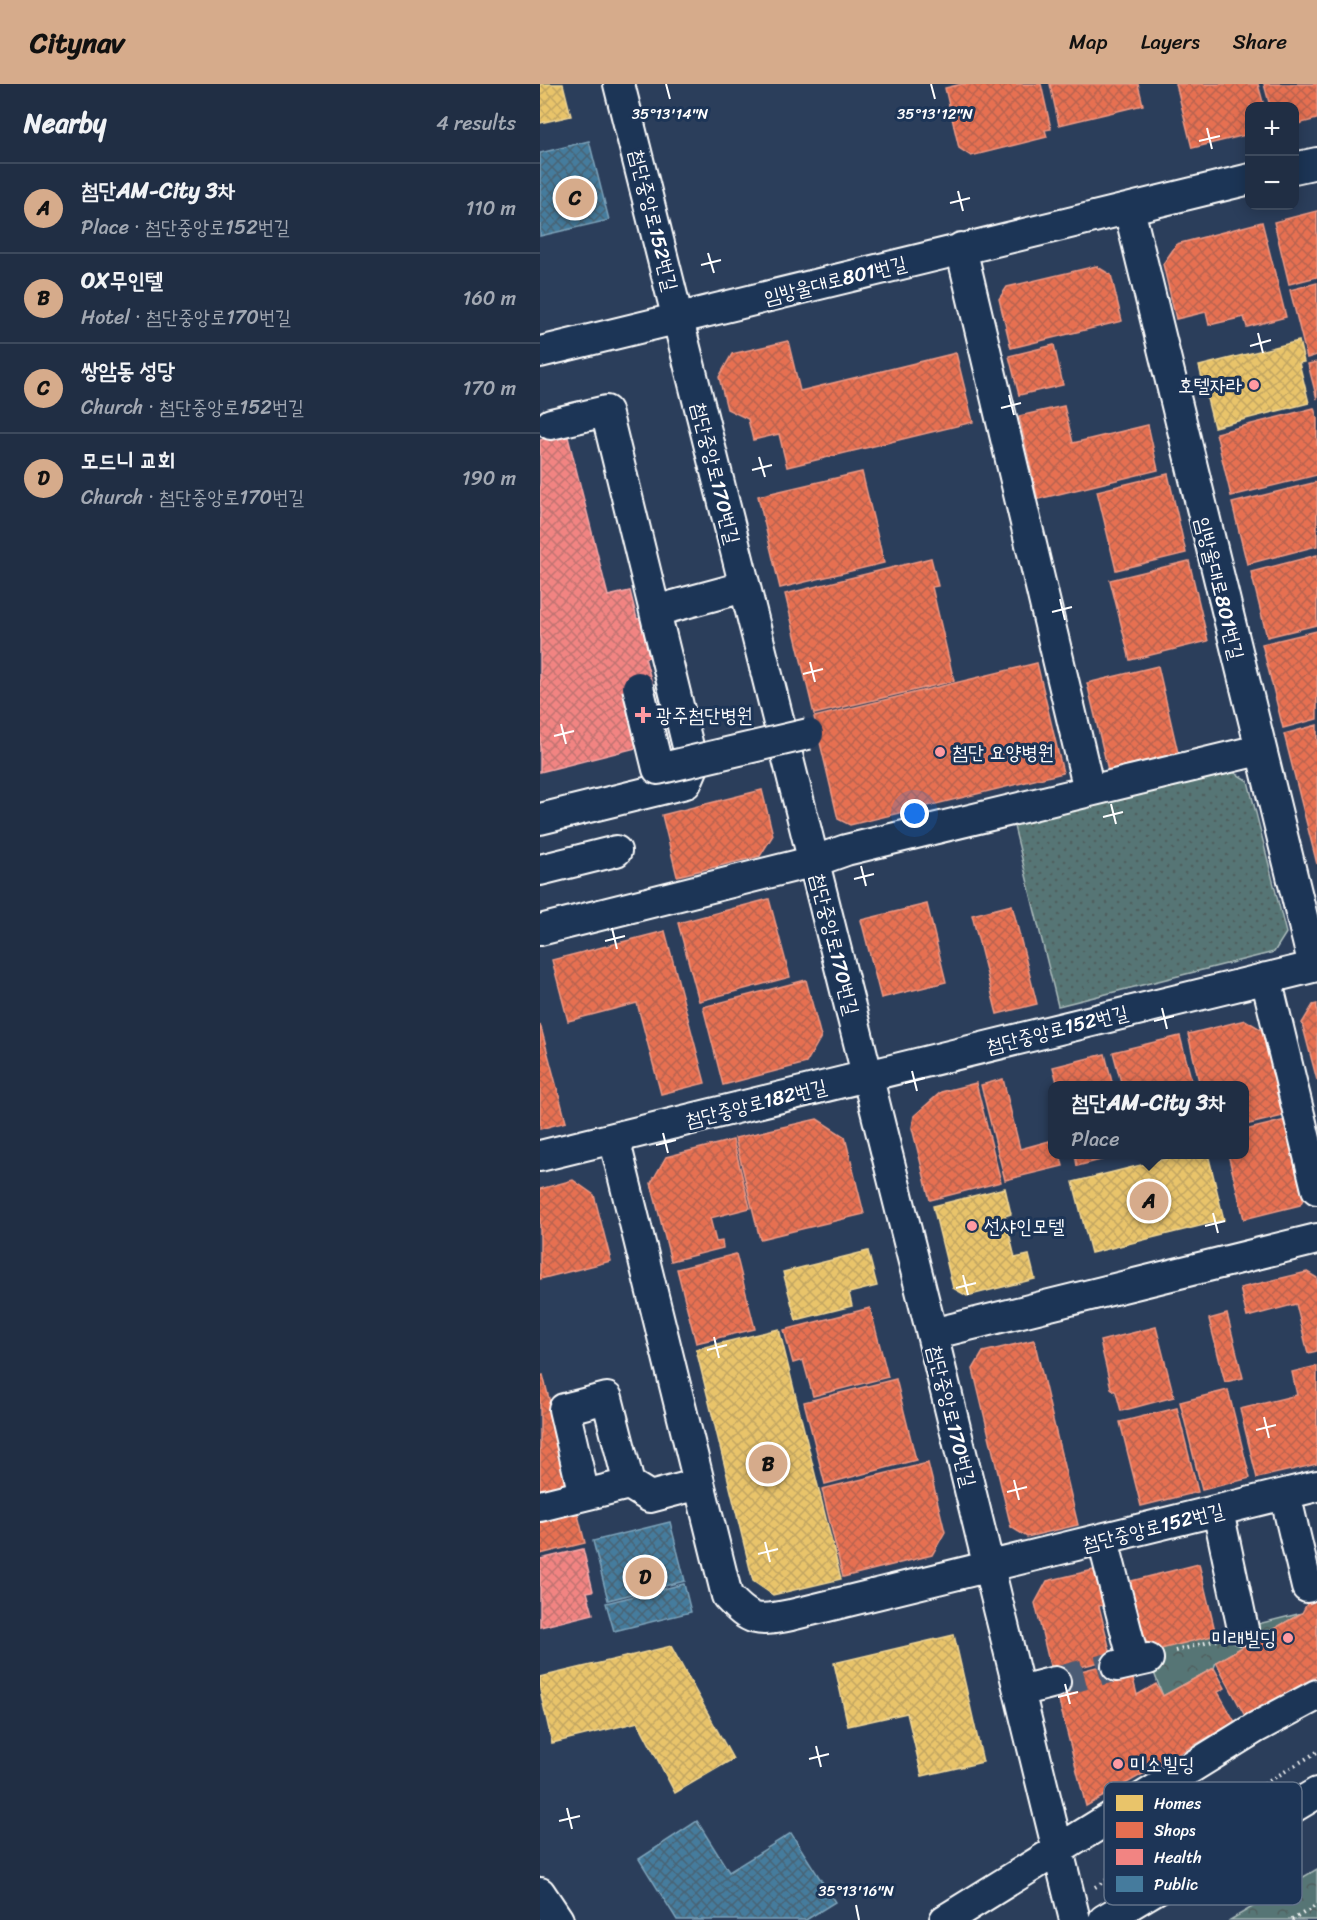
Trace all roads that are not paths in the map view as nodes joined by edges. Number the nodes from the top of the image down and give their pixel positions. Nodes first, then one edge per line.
1 (619, 84) edge
2 (1317, 163) edge
3 (1299, 167) edge
4 (1245, 180) edge
5 (1130, 209) junction
6 (961, 248) junction
7 (679, 321) junction
8 (540, 352) edge
9 (551, 424) dead end
10 (744, 587) junction
11 (655, 611) junction
12 (638, 687) dead end
13 (813, 733) dead end
14 (1259, 750) junction
15 (1089, 790) junction
16 (540, 819) edge
17 (616, 851) dead end
18 (815, 861) junction
19 (540, 870) edge
20 (540, 930) edge
21 (1315, 966) edge
22 (1266, 978) junction
23 (867, 1076) junction
24 (614, 1138) junction
25 (540, 1156) edge
26 (1317, 1189) edge
27 (1317, 1239) edge
28 (933, 1334) junction
29 (629, 1484) junction
30 (699, 1484) junction
31 (1317, 1486) edge
32 (1286, 1494) junction
33 (584, 1495) junction
34 (540, 1506) edge
35 (1218, 1511) junction
36 (1103, 1540) junction
37 (989, 1568) junction
38 (1307, 1587) dead end
39 (1243, 1629) road end
40 (1132, 1657) road end
41 (1054, 1682) tunnel mouth
42 (1020, 1691) junction
43 (1317, 1695) edge
44 (1167, 1782) edge
45 (1317, 1793) edge
46 (1302, 1802) edge
47 (1104, 1821) edge
48 (1058, 1849) junction
49 (540, 1893) edge
50 (1129, 1905) edge
51 (1073, 1911) edge
52 (558, 1920) edge
53 (945, 1920) edge
54 (1104, 1920) edge

1 - 7 street, 첨단중앙로152번길
2 - 3 street
4 - 5 street, 임방울대로801번길
5 - 6 street, 임방울대로801번길
5 - 14 street, 임방울대로801번길
6 - 7 street, 임방울대로801번길
6 - 15 street
7 - 8 street, 임방울대로801번길
7 - 10 street, 첨단중앙로170번길
9 - 11 street
10 - 11 street
10 - 18 street, 첨단중앙로170번길
11 - 16 street
12 - 13 street, bridge
14 - 15 street
14 - 21 street, 임방울대로801번길
15 - 18 street
17 - 19 street
18 - 20 street
18 - 23 street, 첨단중앙로170번길
21 - 22 street, 첨단중앙로152번길
22 - 23 street, 첨단중앙로152번길
22 - 26 street
23 - 24 street, 첨단중앙로182번길
23 - 28 street, 첨단중앙로170번길
24 - 25 street, 첨단중앙로182번길
24 - 30 street
27 - 28 street
28 - 37 street, 첨단중앙로170번길
29 - 30 street
29 - 33 street
29 - 33 street
30 - 37 street
31 - 32 street, 첨단중앙로152번길
32 - 35 street, 첨단중앙로152번길
32 - 38 street
33 - 34 street
35 - 36 street, 첨단중앙로152번길
35 - 39 street
36 - 37 street, 첨단중앙로152번길
36 - 40 street
37 - 42 street, 첨단중앙로170번길
41 - 42 street
42 - 48 street, 첨단중앙로170번길
43 - 44 street
45 - 46 street
47 - 48 street
48 - 51 street, 첨단중앙로170번길
48 - 53 street
49 - 52 street
50 - 54 street

